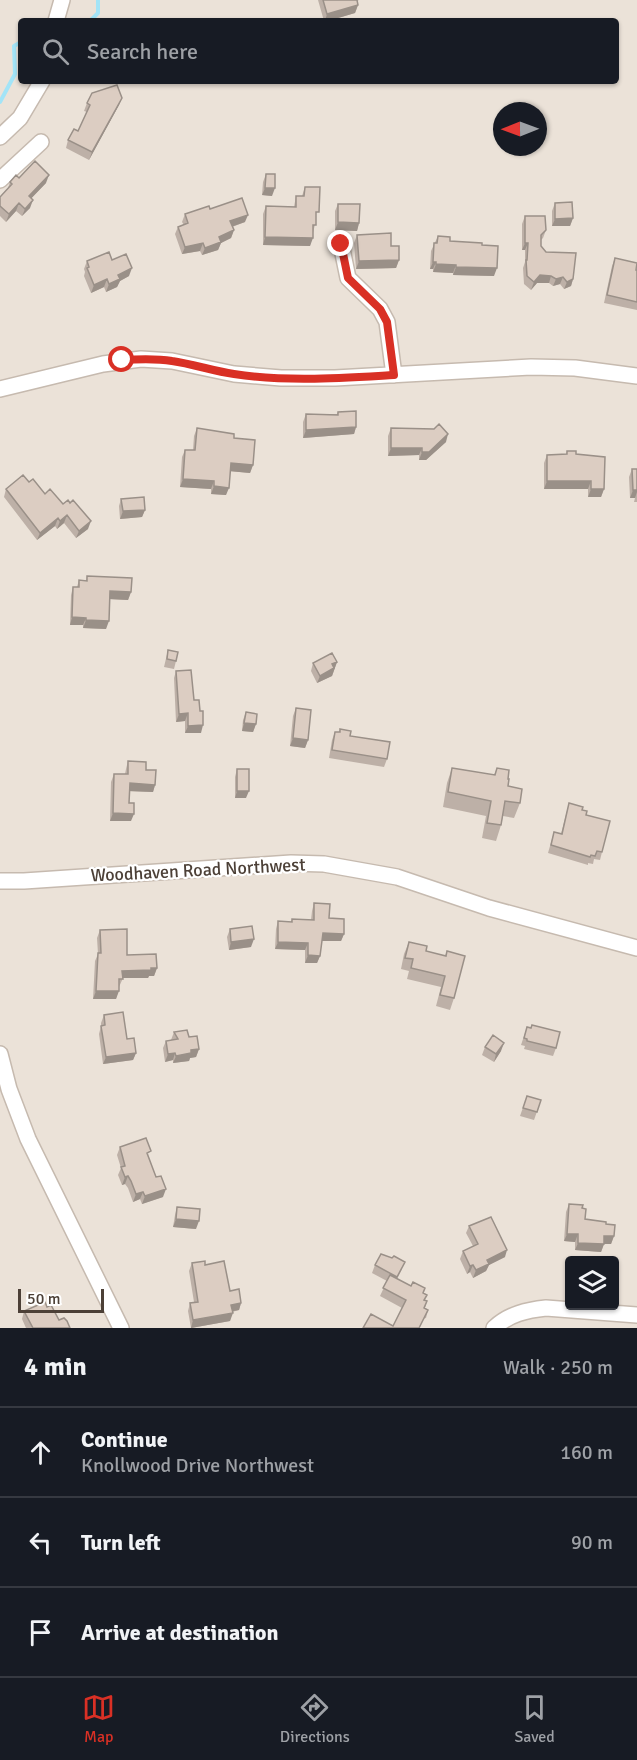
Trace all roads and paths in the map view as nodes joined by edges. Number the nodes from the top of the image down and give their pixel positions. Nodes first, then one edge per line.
1 (62, 0) edge
2 (57, 18) edge
3 (40, 84) edge
4 (0, 137) edge
5 (41, 142) dead end
6 (0, 180) edge
7 (341, 244) dead end
8 (394, 375) junction
9 (637, 376) edge
10 (0, 388) edge
11 (0, 881) edge
12 (637, 948) edge
13 (0, 1054) edge
14 (637, 1315) edge
15 (121, 1328) edge
16 (494, 1328) edge

1 - 2 street
3 - 4 street
5 - 6 street
7 - 8 street
8 - 9 street
8 - 10 street
11 - 12 street, Woodhaven Road Northwest
13 - 15 street
14 - 16 street

